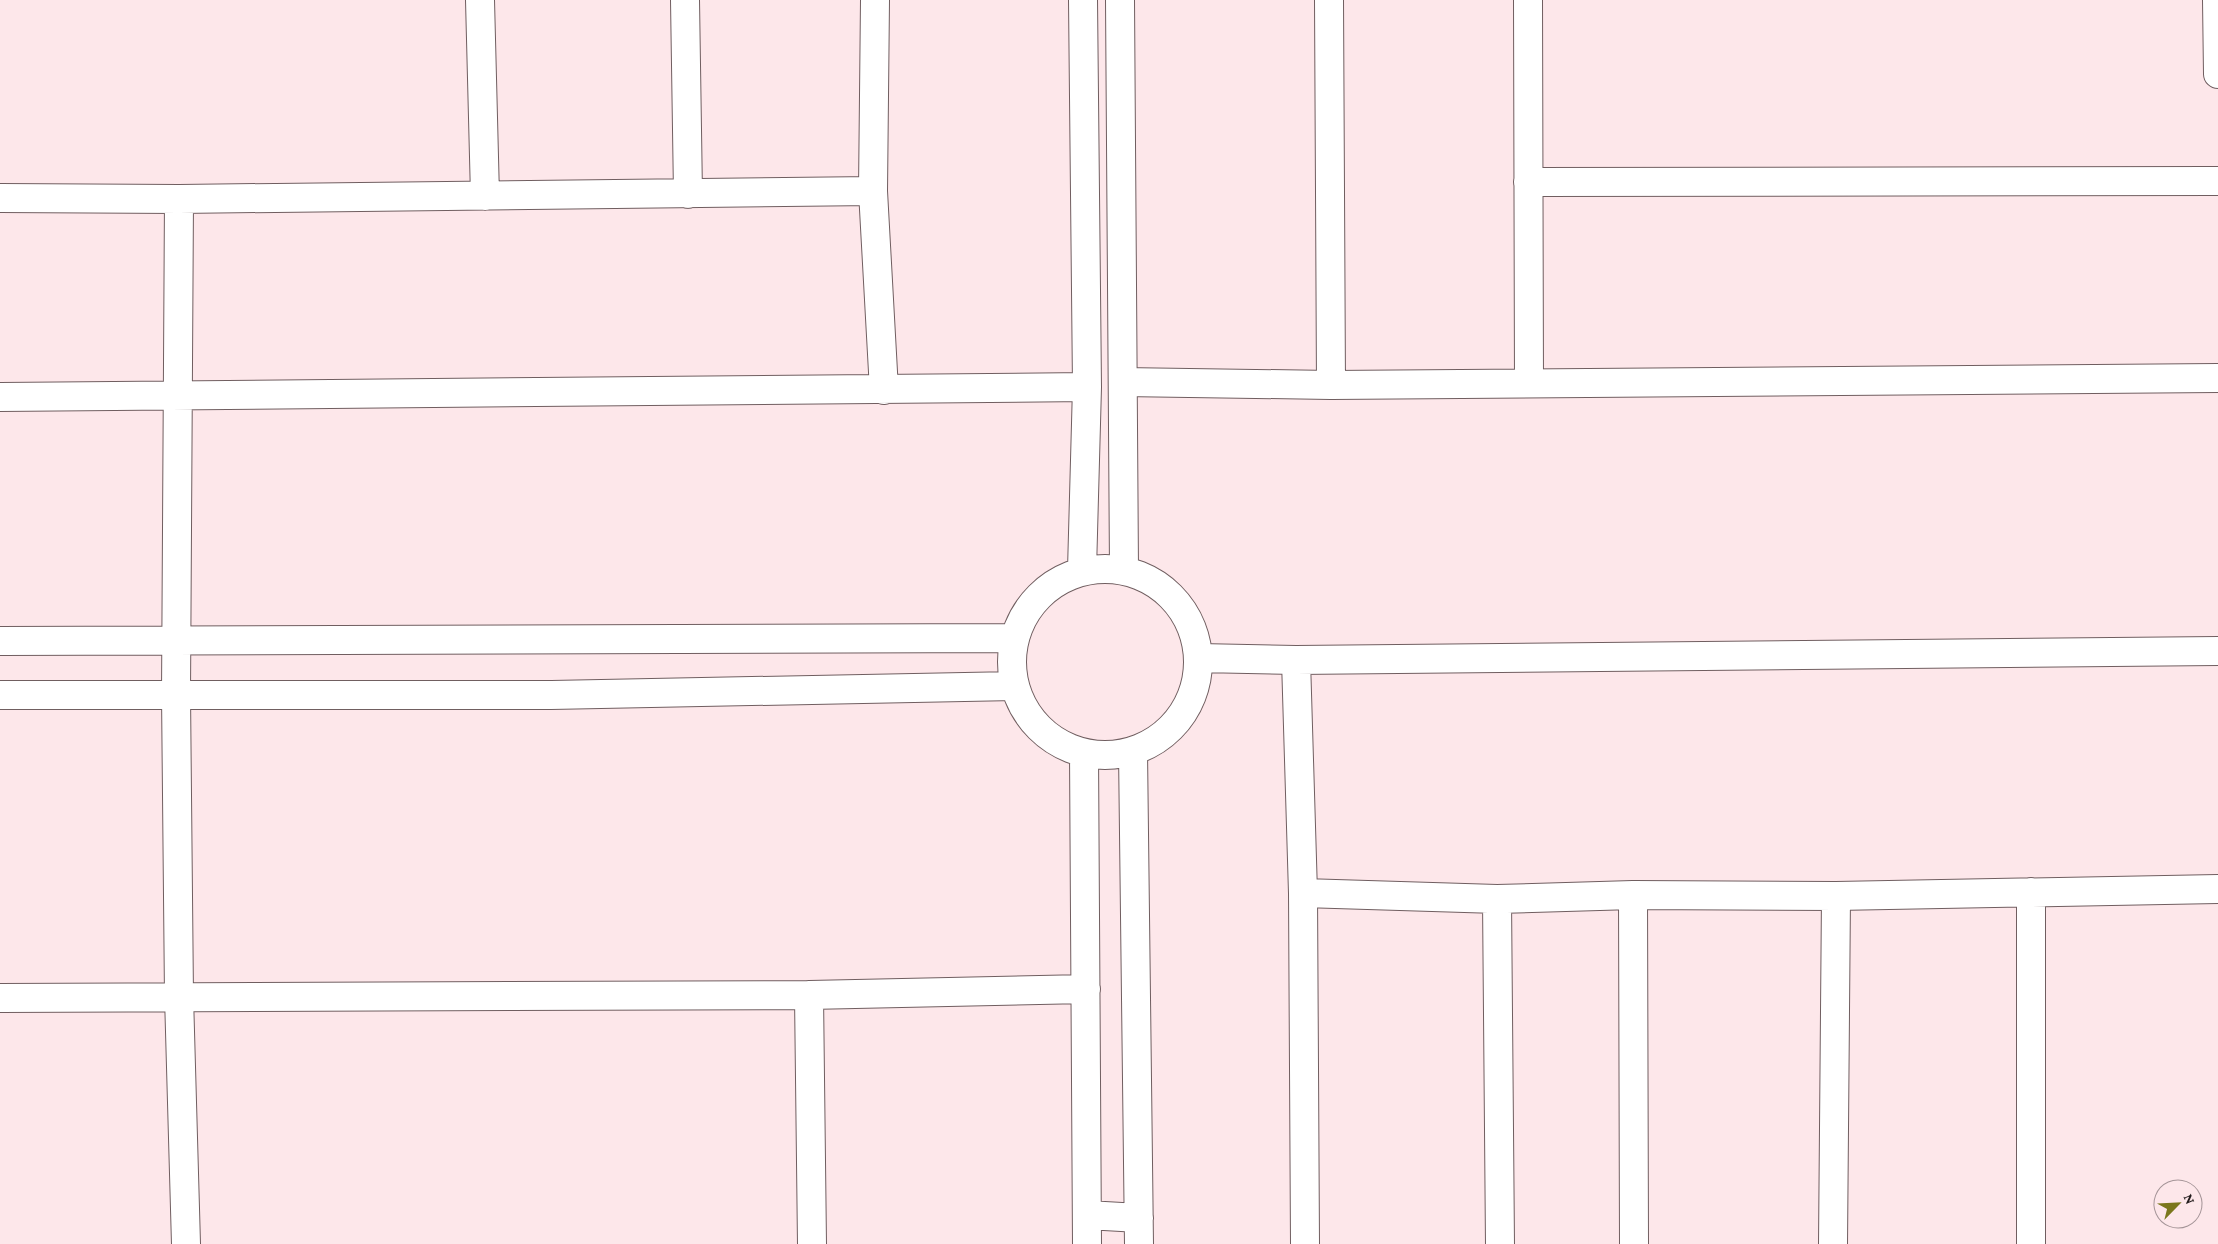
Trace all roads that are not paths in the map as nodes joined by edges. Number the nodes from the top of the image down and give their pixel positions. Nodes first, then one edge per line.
1 (480, 0) edge
2 (685, 0) edge
3 (875, 0) edge
4 (1083, 0) edge
5 (1120, 0) edge
6 (1329, 0) edge
7 (1528, 0) edge
8 (2217, 0) edge
9 (2218, 74) edge
10 (2218, 181) edge
11 (1528, 182) junction
12 (873, 192) junction
13 (688, 194) junction
14 (485, 196) junction
15 (0, 198) edge
16 (179, 199) junction
17 (2218, 378) edge
18 (1123, 382) junction
19 (1529, 383) junction
20 (1331, 385) junction
21 (1087, 387) junction
22 (884, 390) junction
23 (0, 396) edge
24 (178, 396) junction
25 (1082, 570) junction
26 (1124, 570) junction
27 (1014, 638) junction
28 (176, 639) junction
29 (0, 641) edge
30 (2218, 651) edge
31 (1199, 658) junction
32 (1296, 660) junction
33 (1015, 686) junction
34 (176, 694) junction
35 (0, 695) edge
36 (1133, 751) junction
37 (1084, 753) junction
38 (2218, 889) edge
39 (2032, 892) junction
40 (1302, 893) junction
41 (1633, 895) junction
42 (1836, 896) junction
43 (1497, 899) junction
44 (1086, 989) junction
45 (809, 995) junction
46 (179, 996) junction
47 (0, 998) edge
48 (1087, 1215) junction
49 (1139, 1231) edge
50 (186, 1244) edge
51 (812, 1244) edge
52 (1087, 1244) edge
53 (1305, 1244) edge
54 (1500, 1244) edge
55 (1634, 1244) edge
56 (1833, 1244) edge
57 (2031, 1244) edge

1 - 14 street
2 - 13 street
3 - 12 street
4 - 21 street
5 - 18 street
6 - 20 street
7 - 11 street
8 - 9 street
10 - 11 street
11 - 19 street
12 - 13 street
12 - 22 street
13 - 14 street
14 - 16 street
15 - 16 street
16 - 24 street
17 - 19 street
18 - 20 street
18 - 26 street
19 - 20 street
21 - 22 street
21 - 25 street
22 - 24 street
23 - 24 street
24 - 28 street
25 - 26 street
25 - 27 street
26 - 31 street
27 - 28 street
27 - 33 street
28 - 29 street
28 - 34 street
30 - 32 street
31 - 32 street
31 - 36 street
32 - 40 street
33 - 34 street
33 - 37 street
34 - 35 street
34 - 46 street
36 - 37 street
36 - 49 street
37 - 44 street
38 - 39 street
39 - 42 street
39 - 57 street
40 - 43 street
40 - 53 street
41 - 42 street
41 - 43 street
41 - 55 street
42 - 56 street
43 - 54 street
44 - 45 street
44 - 48 street
45 - 46 street
45 - 51 street
46 - 47 street
46 - 50 street
48 - 49 street
48 - 52 street

